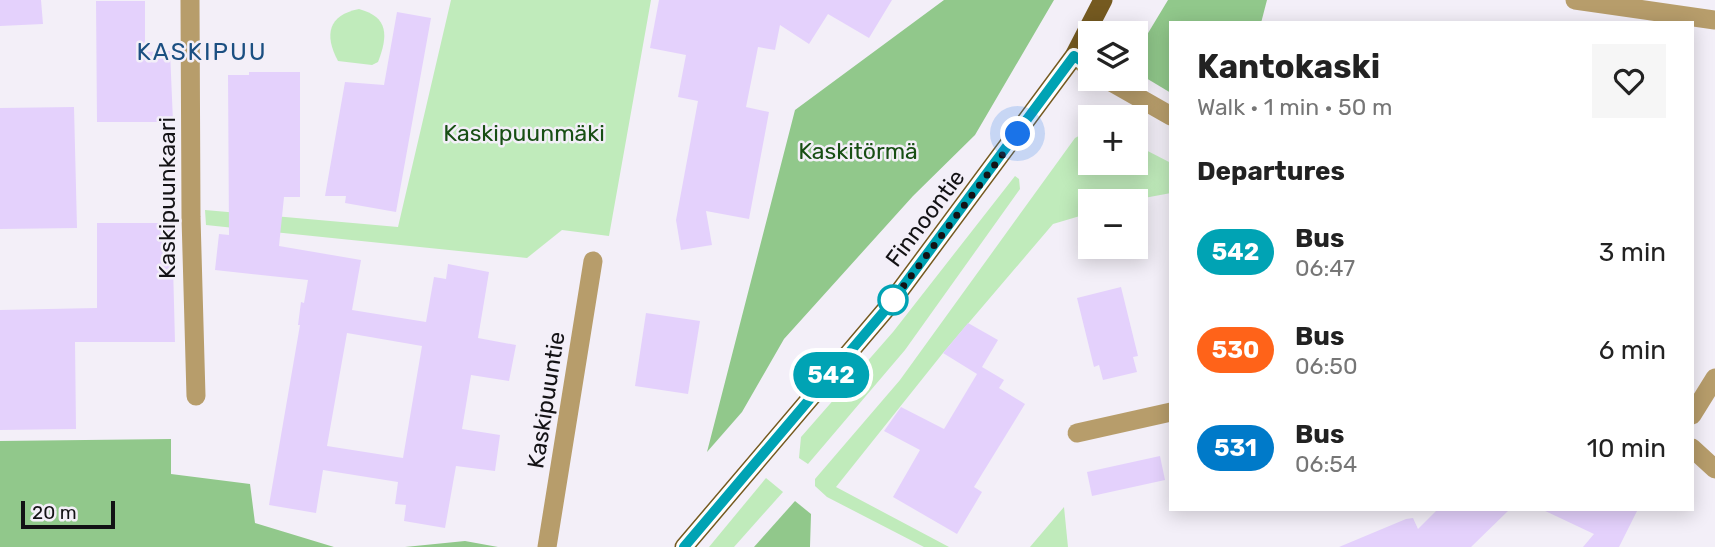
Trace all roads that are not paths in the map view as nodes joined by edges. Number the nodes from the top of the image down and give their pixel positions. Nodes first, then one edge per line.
1 (190, 0) edge
2 (1103, 0) edge
3 (1575, 0) edge
4 (1715, 20) edge
5 (1096, 21) edge
6 (1078, 67) edge
7 (1127, 91) edge
8 (1169, 115) edge
9 (593, 261) dead end
10 (1715, 378) edge
11 (196, 396) dead end
12 (1169, 412) edge
13 (1694, 412) edge
14 (1077, 433) dead end
15 (1694, 450) edge
16 (1715, 469) edge
17 (547, 547) edge
18 (684, 547) edge

1 - 11 street, Kaskipuunkaari
2 - 5 main road, Finnoontie
3 - 4 street
6 - 18 main road, Finnoontie
7 - 8 street
9 - 17 street, Kaskipuuntie
10 - 13 street
12 - 14 street
15 - 16 street

